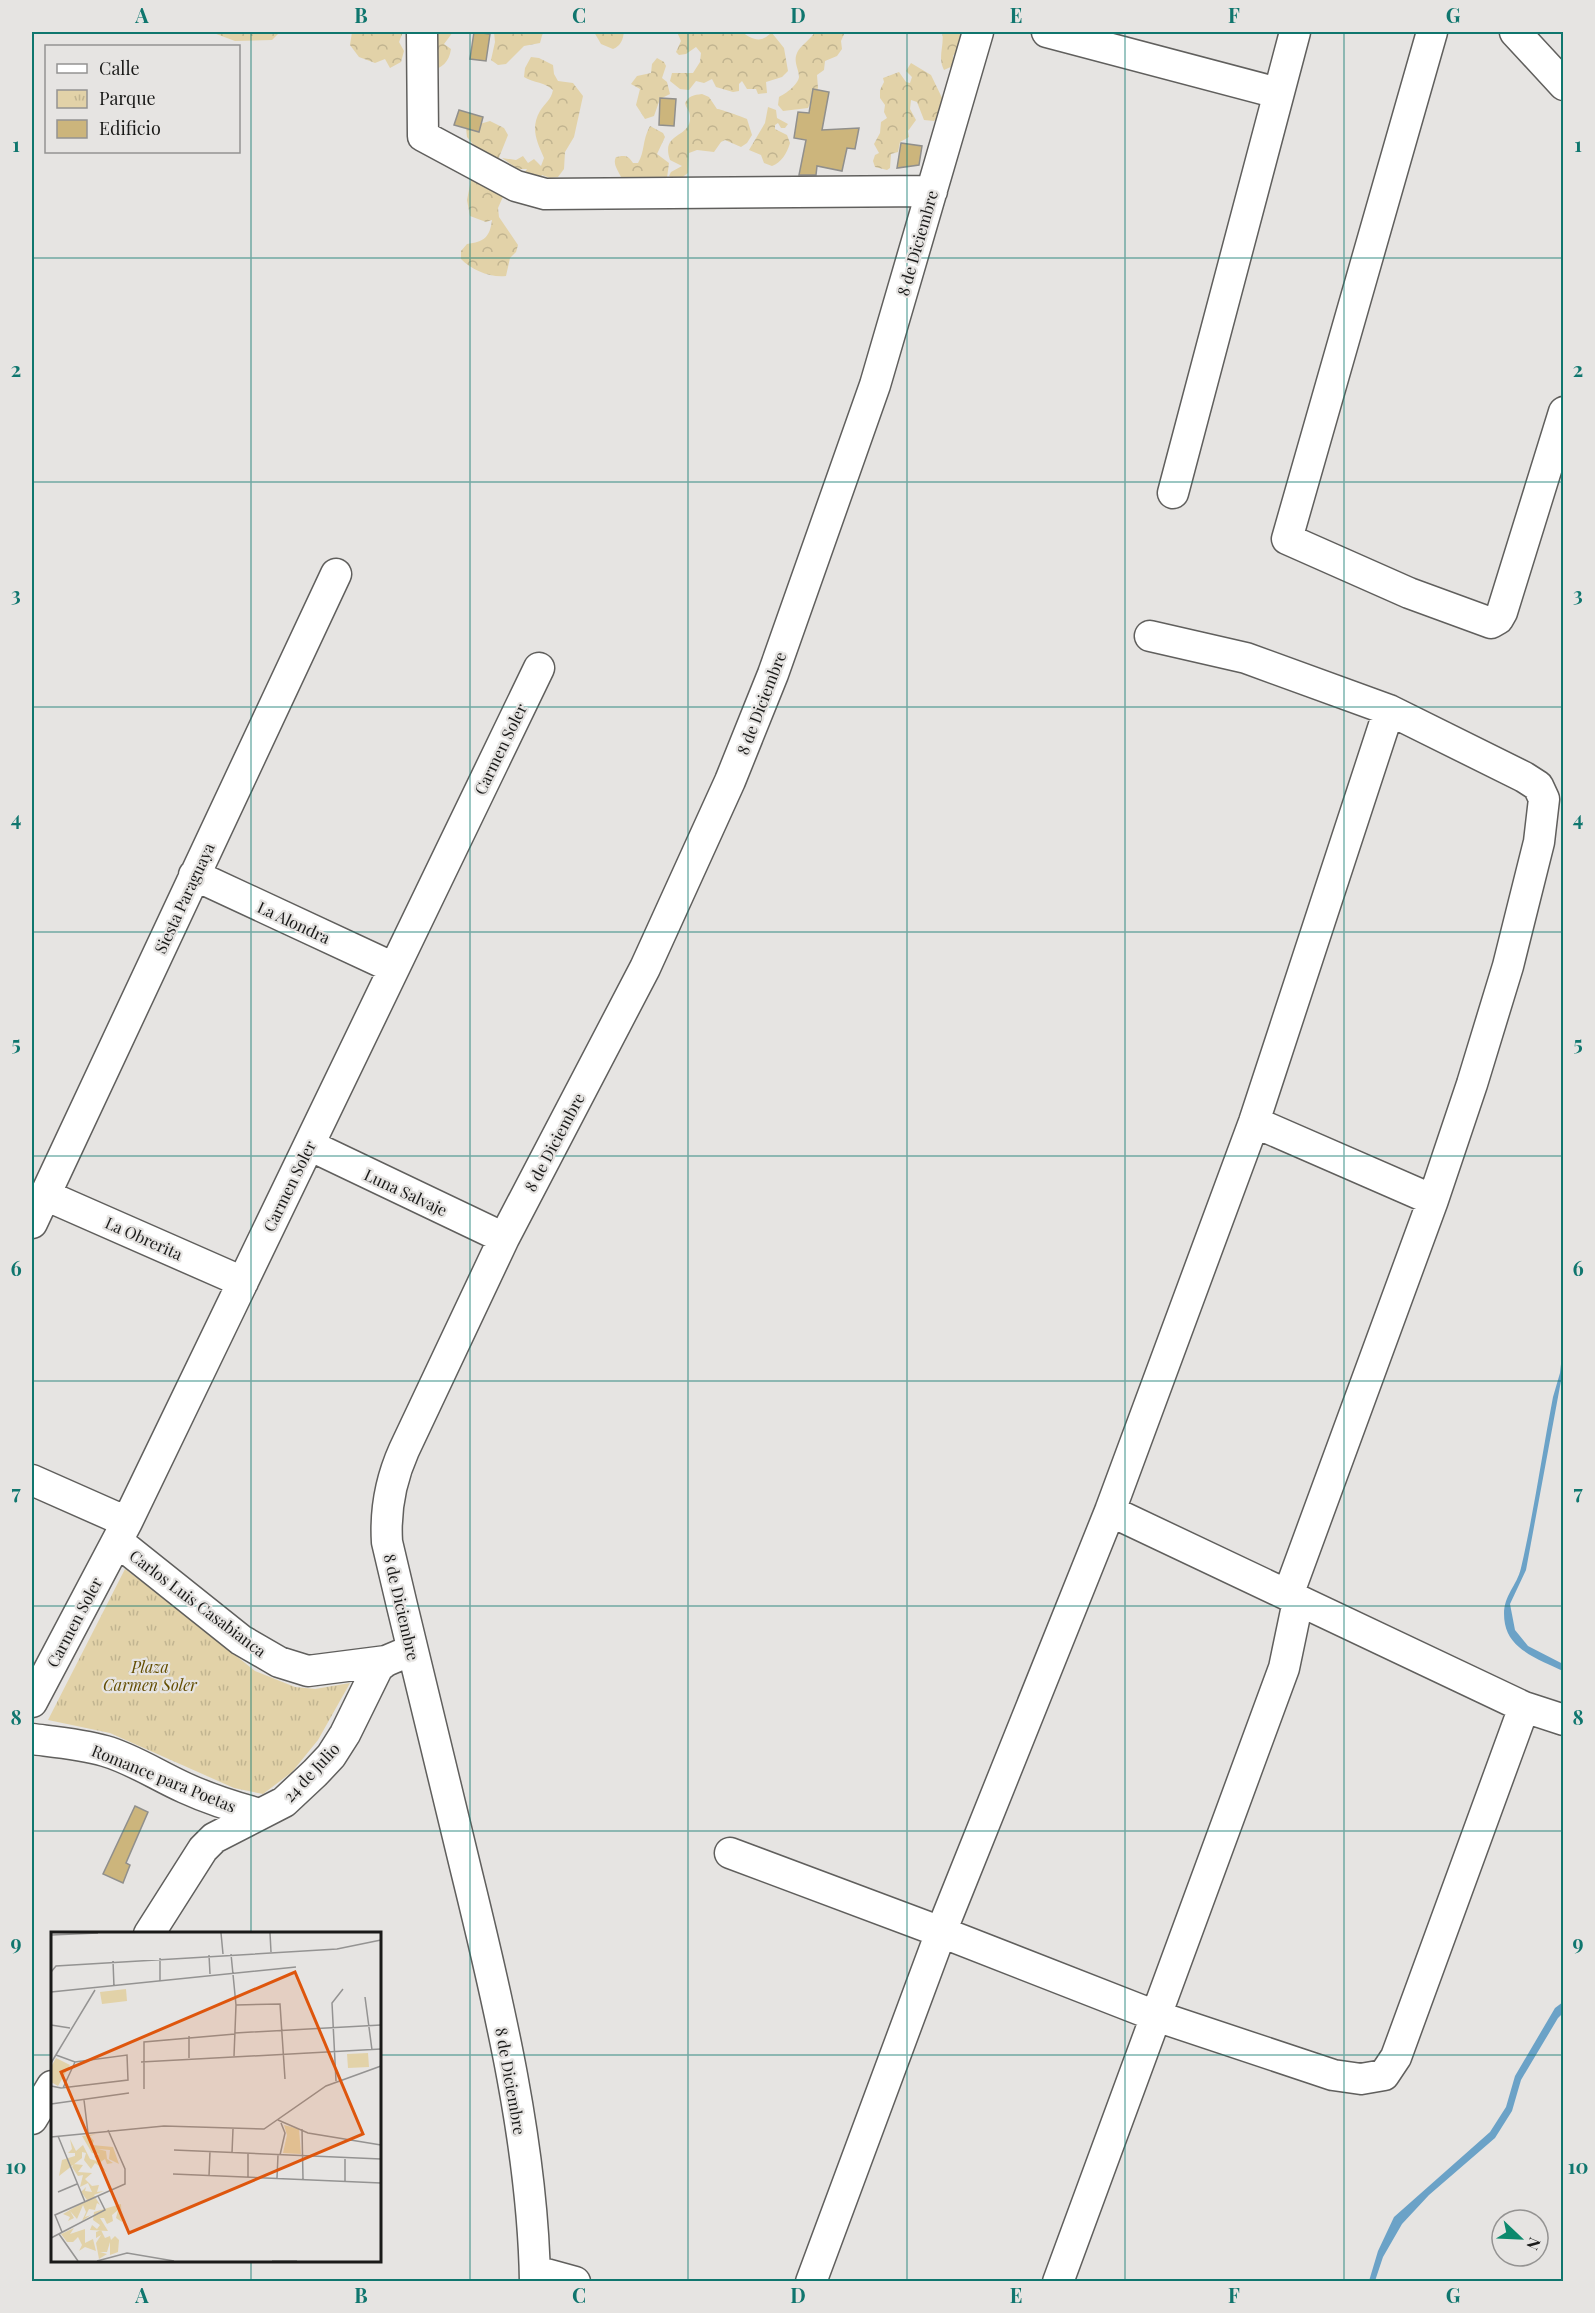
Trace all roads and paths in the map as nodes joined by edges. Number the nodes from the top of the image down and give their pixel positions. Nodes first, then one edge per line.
1 (422, 32) edge
2 (978, 32) edge
3 (1047, 32) edge
4 (1295, 32) edge
5 (1432, 32) edge
6 (1515, 32) edge
7 (1563, 85) edge
8 (1278, 93) junction
9 (932, 191) junction
10 (1563, 412) edge
11 (1173, 493) dead end
12 (336, 574) dead end
13 (1150, 636) dead end
14 (539, 668) dead end
15 (1389, 710) junction
16 (194, 875) junction
17 (394, 968) junction
18 (1254, 1122) junction
19 (309, 1145) junction
20 (45, 1195) junction
21 (1433, 1200) junction
22 (32, 1223) edge
23 (504, 1238) junction
24 (243, 1282) junction
25 (32, 1480) edge
26 (1110, 1511) junction
27 (122, 1532) junction
28 (1293, 1598) junction
29 (399, 1655) junction
30 (32, 1702) edge
31 (1524, 1707) junction
32 (1563, 1720) edge
33 (32, 1739) edge
34 (260, 1814) junction
35 (730, 1853) dead end
36 (150, 1932) edge
37 (941, 1932) junction
38 (1156, 2016) junction
39 (51, 2088) edge
40 (32, 2119) edge
41 (535, 2276) edge
42 (574, 2282) edge
43 (811, 2282) edge
44 (1058, 2282) edge

1 - 9 street
2 - 9 street, 8 de Diciembre
3 - 8 street
4 - 8 street
5 - 10 street
6 - 7 street
8 - 11 street
9 - 23 street, 8 de Diciembre
12 - 16 street, Siesta Paraguaya
13 - 15 street
14 - 17 street, Carmen Soler
15 - 18 street
15 - 21 street
16 - 17 street, La Alondra
16 - 20 street, Siesta Paraguaya
17 - 19 street, Carmen Soler
18 - 21 street
18 - 26 street
19 - 23 street, Luna Salvaje
19 - 24 street, Carmen Soler
20 - 22 street, Siesta Paraguaya
20 - 24 street, La Obrerita
21 - 28 street
23 - 29 street, 8 de Diciembre
24 - 27 street, Carmen Soler
25 - 27 street, Carlos Luis Casabianca
26 - 28 street
26 - 37 street
27 - 29 street, Carlos Luis Casabianca
27 - 30 street, Carmen Soler
28 - 31 street
28 - 38 street
29 - 34 street, 24 de Julio
29 - 41 street, 8 de Diciembre
31 - 32 street
31 - 38 street
33 - 34 street, Romance para Poetas
34 - 36 street, 24 de Julio
35 - 37 street
37 - 38 street
37 - 43 street
38 - 44 street
39 - 40 street
41 - 42 street

